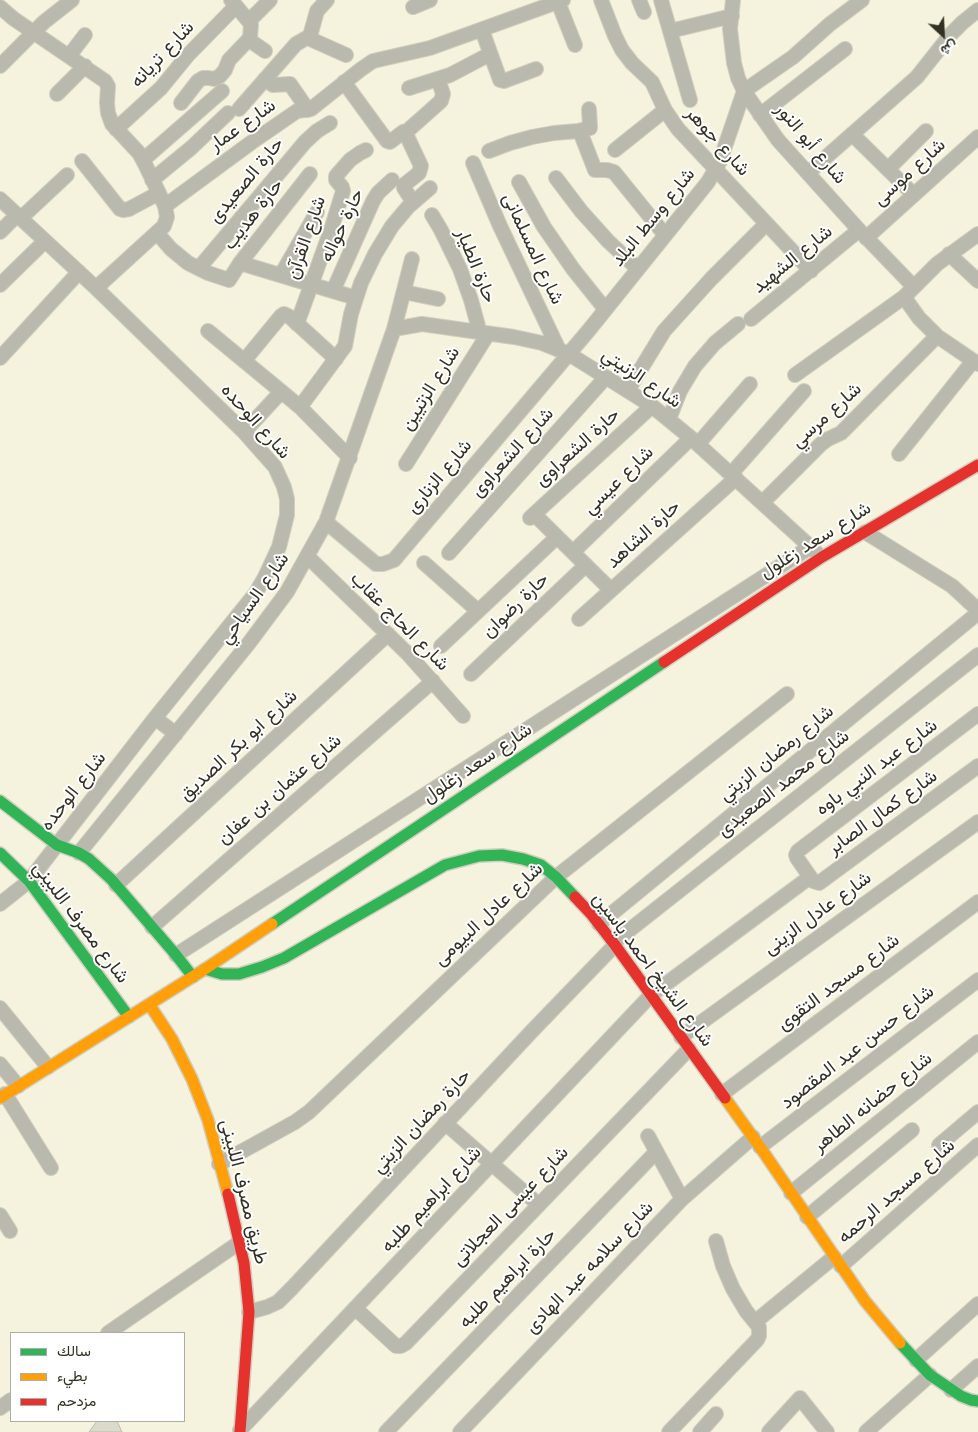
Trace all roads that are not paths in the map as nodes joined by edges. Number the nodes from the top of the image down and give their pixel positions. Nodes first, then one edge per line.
1 (72, 0) edge
2 (270, 0) edge
3 (327, 0) edge
4 (430, 0) edge
5 (601, 0) edge
6 (661, 0) edge
7 (862, 0) edge
8 (560, 1) edge
9 (234, 3) edge
10 (735, 5) edge
11 (0, 7) edge
12 (413, 7) dead end
13 (978, 10) edge
14 (249, 21) junction
15 (482, 30) junction
16 (670, 31) junction
17 (33, 32) junction
18 (85, 35) dead end
19 (250, 38) junction
20 (308, 38) junction
21 (574, 45) dead end
22 (845, 49) dead end
23 (265, 51) dead end
24 (490, 54) junction
25 (346, 55) dead end
26 (69, 56) junction
27 (0, 66) edge
28 (85, 66) junction
29 (536, 69) dead end
30 (265, 79) junction
31 (438, 79) junction
32 (344, 82) junction
33 (409, 88) dead end
34 (222, 91) dead end
35 (744, 92) junction
36 (57, 94) dead end
37 (690, 100) dead end
38 (182, 103) dead end
39 (590, 109) dead end
40 (308, 110) junction
41 (665, 110) junction
42 (760, 115) junction
43 (330, 123) dead end
44 (116, 129) junction
45 (578, 131) junction
46 (926, 131) dead end
47 (405, 133) junction
48 (852, 134) junction
49 (978, 137) edge
50 (366, 150) dead end
51 (615, 150) dead end
52 (489, 151) dead end
53 (143, 160) junction
54 (82, 162) dead end
55 (473, 163) dead end
56 (888, 169) junction
57 (716, 170) junction
58 (808, 173) junction
59 (67, 174) dead end
60 (310, 174) dead end
61 (556, 178) dead end
62 (152, 180) junction
63 (392, 180) dead end
64 (518, 182) dead end
65 (430, 188) dead end
66 (159, 193) junction
67 (914, 195) junction
68 (0, 199) edge
69 (413, 202) junction
70 (165, 206) junction
71 (317, 212) dead end
72 (432, 215) dead end
73 (19, 216) junction
74 (766, 224) junction
75 (0, 232) edge
76 (157, 233) junction
77 (665, 234) junction
78 (863, 234) junction
79 (978, 234) edge
80 (45, 241) junction
81 (949, 254) junction
82 (412, 259) dead end
83 (240, 263) junction
84 (198, 268) junction
85 (638, 269) junction
86 (811, 271) junction
87 (79, 272) junction
88 (281, 275) junction
89 (978, 281) edge
90 (0, 285) edge
91 (311, 285) junction
92 (914, 287) junction
93 (96, 288) junction
94 (333, 291) junction
95 (404, 292) junction
96 (904, 297) junction
97 (356, 298) junction
98 (438, 299) dead end
99 (606, 310) junction
100 (297, 324) junction
101 (394, 329) junction
102 (208, 331) dead end
103 (484, 333) junction
104 (937, 336) junction
105 (564, 352) junction
106 (0, 358) edge
107 (336, 360) junction
108 (244, 361) junction
109 (976, 362) edge
110 (795, 375) dead end
111 (606, 377) junction
112 (750, 384) dead end
113 (628, 390) junction
114 (804, 391) dead end
115 (281, 392) junction
116 (652, 406) junction
117 (300, 408) junction
118 (669, 419) junction
119 (244, 432) junction
120 (695, 441) junction
121 (898, 454) dead end
122 (350, 458) junction
123 (406, 464) dead end
124 (978, 465) edge
125 (733, 476) junction
126 (763, 502) junction
127 (326, 522) junction
128 (865, 532) junction
129 (557, 537) junction
130 (810, 546) junction
131 (573, 552) junction
132 (449, 553) dead end
133 (307, 556) junction
134 (822, 558) junction
135 (424, 563) dead end
136 (586, 565) junction
137 (612, 590) junction
138 (478, 611) junction
139 (978, 611) edge
140 (578, 620) dead end
141 (388, 634) junction
142 (441, 646) dead end
143 (978, 655) edge
144 (471, 674) dead end
145 (433, 681) junction
146 (787, 694) dead end
147 (978, 714) edge
148 (463, 716) dead end
149 (156, 718) junction
150 (176, 734) junction
151 (978, 766) edge
152 (0, 802) edge
153 (978, 822) edge
154 (57, 845) junction
155 (798, 851) joint
156 (0, 852) edge
157 (79, 853) junction
158 (556, 877) junction
159 (810, 877) junction
160 (29, 881) junction
161 (116, 885) junction
162 (978, 902) edge
163 (0, 904) edge
164 (599, 924) junction
165 (152, 927) junction
166 (614, 944) junction
167 (176, 955) junction
168 (205, 969) junction
169 (193, 977) junction
170 (978, 980) edge
171 (652, 995) junction
172 (149, 1004) junction
173 (0, 1008) edge
174 (129, 1017) junction
175 (681, 1037) junction
176 (978, 1042) edge
177 (689, 1049) junction
178 (0, 1064) edge
179 (48, 1067) junction
180 (18, 1086) junction
181 (722, 1094) junction
182 (3, 1096) edge
183 (978, 1112) edge
184 (445, 1124) junction
185 (912, 1130) dead end
186 (648, 1136) dead end
187 (756, 1142) junction
188 (940, 1145) dead end
189 (978, 1145) edge
190 (656, 1152) junction
191 (220, 1164) junction
192 (492, 1164) junction
193 (51, 1168) dead end
194 (791, 1193) junction
195 (682, 1199) junction
196 (539, 1205) junction
197 (0, 1214) edge
198 (807, 1217) junction
199 (10, 1231) dead end
200 (716, 1241) dead end
201 (240, 1242) junction
202 (838, 1262) junction
203 (978, 1304) edge
204 (355, 1308) junction
205 (249, 1312) junction
206 (755, 1322) junction
207 (109, 1332) edge
208 (916, 1360) junction
209 (978, 1366) edge
210 (930, 1375) junction
211 (951, 1390) junction
212 (978, 1401) edge
213 (716, 1414) dead end
214 (240, 1431) edge
215 (386, 1432) edge
216 (460, 1432) edge
217 (669, 1432) edge
218 (700, 1432) edge
219 (769, 1432) edge
220 (827, 1432) edge
221 (866, 1432) edge

1 - 17 street
2 - 14 street
3 - 20 street
4 - 12 street
5 - 41 street, شارع جوهر
6 - 16 street
7 - 35 street
8 - 15 street, شارع عمار
8 - 21 street
9 - 14 street
9 - 44 street, شارع تريانه
10 - 16 street
10 - 35 street, شارع أبو النور
11 - 17 street
13 - 48 street
14 - 19 street
15 - 24 street
15 - 32 street, شارع عمار
16 - 37 street
17 - 26 street
17 - 27 street
18 - 26 street
19 - 23 street
19 - 38 street
20 - 25 street
20 - 30 street
22 - 42 street
24 - 29 street
24 - 31 street
26 - 28 street
28 - 36 street
28 - 44 street
30 - 40 street
30 - 62 street
31 - 33 street
31 - 47 street
32 - 40 street, شارع عمار
32 - 47 street
34 - 53 street
35 - 42 street, شارع أبو النور
35 - 57 street, شارع وسط البلد
39 - 45 street
40 - 70 street, شارع عمار
41 - 51 street
41 - 57 street, شارع جوهر
42 - 58 street, شارع أبو النور
43 - 84 street, حارة الصعيدى
44 - 53 street
45 - 52 street
45 - 77 street
46 - 56 street
47 - 69 street
48 - 56 street
48 - 58 street
49 - 67 street, شارع موسى
50 - 91 street, شارع القرآن
53 - 62 street
54 - 66 street
55 - 105 street, شارع المسلمانى
56 - 67 street
57 - 74 street, شارع جوهر
57 - 77 street, شارع وسط البلد
58 - 78 street, شارع أبو النور
59 - 73 street
60 - 83 street, حارة هديب
61 - 85 street
62 - 66 street
63 - 94 street, حارة حواله
64 - 99 street
65 - 69 street
66 - 70 street
67 - 78 street, شارع موسى
68 - 73 street, شارع الوحده
69 - 97 street
70 - 76 street
71 - 88 street
72 - 103 street, حارة الطيار
73 - 75 street
73 - 80 street, شارع الوحده
74 - 86 street, شارع جوهر
74 - 113 street
76 - 84 street
76 - 93 street
77 - 85 street, شارع وسط البلد
78 - 86 street, شارع الشهيد
78 - 92 street, شارع أبو النور
79 - 81 street
80 - 87 street, شارع الوحده
80 - 90 street
81 - 89 street
81 - 92 street
82 - 95 street, شارع السياحي
83 - 84 street, حارة هديب
83 - 88 street
85 - 99 street, شارع وسط البلد
86 - 118 street, شارع الشهيد
87 - 93 street, شارع الوحده
87 - 106 street
88 - 91 street
91 - 94 street
91 - 100 street, شارع القرآن
92 - 96 street
93 - 119 street, شارع الوحده
94 - 97 street
95 - 98 street
95 - 101 street, شارع السياحي
96 - 104 street
96 - 110 street
97 - 107 street
99 - 105 street, شارع وسط البلد
100 - 107 street
100 - 108 street
101 - 103 street, شارع الزنيتي
101 - 122 street, شارع السياحي
102 - 108 street
103 - 105 street, شارع الزنيتي
103 - 123 street, شارع الزتيين
104 - 109 street
104 - 126 street, شارع مرسي
105 - 111 street, شارع الزنيتي
105 - 127 street, شارع الزنارى
107 - 117 street
108 - 115 street
109 - 121 street
111 - 113 street, شارع الزنيتي
111 - 132 street, شارع الشعراوى
112 - 120 street, شارع عيسي
113 - 116 street, شارع الزنيتي
114 - 125 street, حارة الشاهد
115 - 117 street
115 - 119 street
116 - 118 street, شارع الزنيتي
116 - 129 street, حارة الشعراوى
117 - 122 street
118 - 120 street, شارع الزنيتي
119 - 149 street, شارع الوحده
120 - 125 street, شارع الزنيتي
120 - 131 street, شارع عيسي
122 - 127 street, شارع السياحي
124 - 128 street, شارع سعد زغلول
125 - 126 street, شارع الزنيتي
125 - 137 street, حارة الشاهد
126 - 130 street, شارع الزنيتي
127 - 133 street, شارع السياحي
128 - 134 street, شارع سعد زغلول
128 - 139 street
129 - 131 street
129 - 138 street
130 - 134 street, شارع الزنيتي
130 - 167 street, شارع سعد زغلول
131 - 136 street
133 - 141 street, شارع الحاج عقاب
133 - 150 street, شارع السياحي
134 - 168 street, شارع سعد زغلول
135 - 138 street
136 - 137 street
136 - 144 street, حارة رضوان
137 - 140 street, حارة الشاهد
138 - 142 street
139 - 164 street, شارع رمضان الزيتي
141 - 145 street, شارع الحاج عقاب
141 - 161 street, شارع ابو بكر الصديق
143 - 166 street, شارع محمد الصعيدى
145 - 148 street, شارع الحاج عقاب
145 - 165 street, شارع عثمان بن عفان
146 - 158 street, شارع عادل البيومى
147 - 155 street, شارع عبد النبي باوه
149 - 150 street
149 - 154 street, شارع الوحده
150 - 157 street, شارع السياحي
151 - 159 street, شارع كمال الصابر
152 - 154 street, شارع مصرف اللبيني
153 - 175 street, شارع عادل الزينى
154 - 157 street, شارع مصرف اللبيني
154 - 160 street, شارع الوحده
155 - 159 street, شارع كمال الصابر
156 - 160 street, شارع مصرف اللبيني
157 - 161 street, شارع مصرف اللبيني
158 - 164 street, شارع الشيخ احمد ياسين
158 - 168 street, شارع الشيخ احمد ياسين
158 - 191 street, شارع عادل البيومى
159 - 171 street
160 - 163 street
160 - 174 street, شارع مصرف اللبيني
161 - 165 street, شارع مصرف اللبيني
162 - 181 street, شارع مسجد التقوى
164 - 166 street, شارع الشيخ احمد ياسين
165 - 167 street, شارع مصرف اللبيني
166 - 171 street, شارع الشيخ احمد ياسين
166 - 184 street, حارة رمضان الزيتي
167 - 169 street, شارع مصرف اللبيني
168 - 169 street, شارع سعد زغلول
169 - 172 street, شارع سعد زغلول
170 - 187 street, شارع حسن عبد المقصود
171 - 175 street, شارع الشيخ احمد ياسين
171 - 192 street, شارع ابراهيم طلبه
172 - 174 street, شارع سعد زغلول
172 - 191 street, طريق مصرف اللبينى
173 - 179 street
174 - 179 street, شارع سعد زغلول
175 - 177 street, شارع الشيخ احمد ياسين
176 - 194 street, شارع حضانه الطاهر
177 - 181 street, شارع الشيخ احمد ياسين
177 - 196 street, شارع عيسى العجلاتى
178 - 180 street
179 - 180 street, شارع سعد زغلول
180 - 182 street, شارع سعد زغلول
181 - 187 street, شارع الشيخ احمد ياسين
182 - 193 street
183 - 188 street
184 - 192 street
184 - 205 street, حارة رمضان الزيتي
185 - 198 street
186 - 190 street
187 - 194 street, شارع الشيخ احمد ياسين
187 - 195 street, شارع سلامه عبد الهادى
189 - 202 street, شارع مسجد الرحمه
190 - 195 street
190 - 215 street, حارة ابراهيم طلبه
191 - 201 street, طريق مصرف اللبينى
192 - 196 street
192 - 204 street, شارع ابراهيم طلبه
194 - 198 street, شارع الشيخ احمد ياسين
195 - 216 street, شارع سلامه عبد الهادى
196 - 204 street, شارع عيسى العجلاتى
197 - 199 street
198 - 202 street, شارع الشيخ احمد ياسين
200 - 206 street
201 - 205 street, طريق مصرف اللبينى
201 - 207 street
202 - 206 street, شارع مسجد الرحمه
202 - 208 street, شارع الشيخ احمد ياسين
203 - 208 street
204 - 214 street, شارع ابراهيم طلبه
205 - 214 street, طريق مصرف اللبينى
206 - 217 street
208 - 210 street, شارع الشيخ احمد ياسين
209 - 211 street
210 - 211 street, شارع الشيخ احمد ياسين
210 - 221 street
211 - 212 street, شارع الشيخ احمد ياسين
213 - 218 street
219 - 220 street

